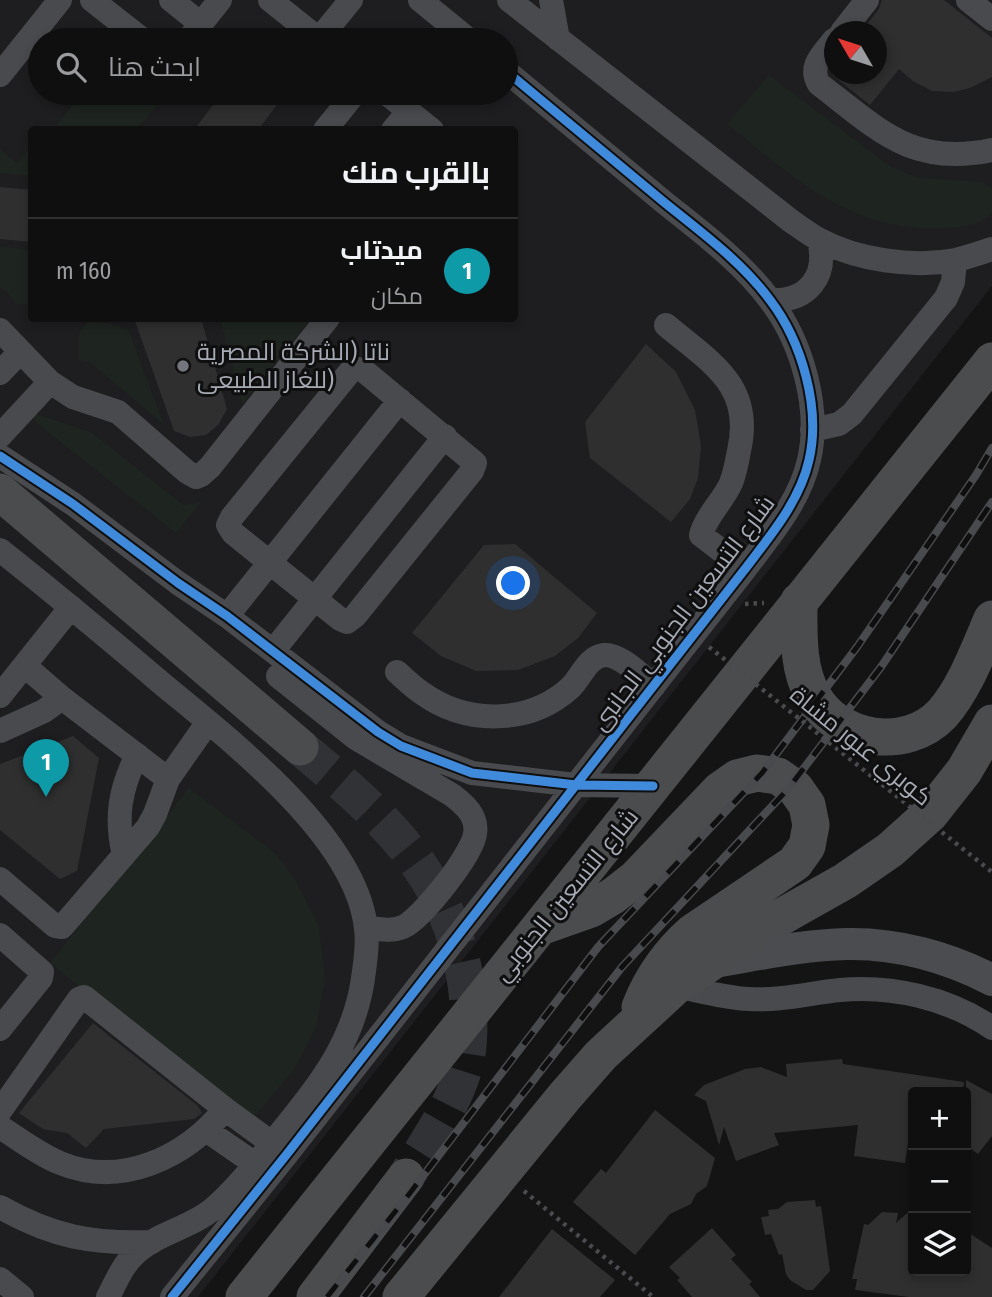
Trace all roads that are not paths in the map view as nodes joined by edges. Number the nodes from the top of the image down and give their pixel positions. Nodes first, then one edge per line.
1 (61, 0) edge
2 (92, 0) edge
3 (171, 0) edge
4 (220, 0) edge
5 (270, 0) edge
6 (351, 0) edge
7 (420, 0) edge
8 (509, 0) edge
9 (551, 0) edge
10 (867, 0) edge
11 (968, 0) edge
12 (299, 9) edge
13 (992, 19) edge
14 (851, 21) edge
15 (38, 28) edge
16 (128, 28) edge
17 (192, 28) edge
18 (198, 28) edge
19 (312, 28) edge
20 (329, 28) edge
21 (454, 28) edge
22 (558, 39) junction
23 (28, 41) edge
24 (824, 53) edge
25 (0, 75) edge
26 (518, 81) edge
27 (345, 105) edge
28 (401, 120) edge
29 (328, 126) edge
30 (420, 126) edge
31 (992, 150) edge
32 (819, 240) junction
33 (992, 249) edge
34 (955, 260) junction
35 (770, 300) junction
36 (325, 322) edge
37 (666, 325) dead end
38 (0, 330) edge
39 (20, 352) junction
40 (992, 361) edge
41 (0, 373) edge
42 (50, 382) junction
43 (400, 400) junction
44 (812, 430) junction
45 (0, 436) edge
46 (445, 436) junction
47 (0, 456) edge
48 (0, 492) edge
49 (0, 550) edge
50 (270, 563) junction
51 (745, 569) junction
52 (178, 583) junction
53 (314, 599) junction
54 (799, 601) junction
55 (71, 607) junction
56 (227, 617) junction
57 (992, 619) edge
58 (273, 651) junction
59 (25, 666) junction
60 (397, 672) dead end
61 (654, 685) junction
62 (0, 696) edge
63 (62, 698) junction
64 (208, 722) junction
65 (992, 723) edge
66 (0, 731) edge
67 (300, 747) tunnel mouth
68 (137, 755) junction
69 (168, 779) junction
70 (576, 785) junction
71 (653, 786) junction
72 (124, 855) junction
73 (0, 879) edge
74 (366, 927) junction
75 (540, 927) junction
76 (0, 935) edge
77 (712, 962) junction
78 (992, 981) edge
79 (676, 986) junction
80 (636, 1022) junction
81 (992, 1028) edge
82 (0, 1029) edge
83 (225, 1109) junction
84 (0, 1111) edge
85 (0, 1127) edge
86 (206, 1130) junction
87 (280, 1149) junction
88 (255, 1164) junction
89 (406, 1177) tunnel mouth
90 (0, 1206) edge
91 (152, 1242) junction
92 (0, 1279) edge
93 (22, 1297) edge
94 (108, 1297) edge
95 (172, 1297) edge
96 (244, 1297) edge
97 (315, 1297) edge
98 (401, 1297) edge

1 - 15 street
2 - 16 street
3 - 17 street
4 - 18 street
5 - 12 street
6 - 20 street
7 - 21 street
8 - 22 street
9 - 22 street
10 - 14 street
11 - 13 street
12 - 19 street
22 - 32 street
23 - 25 street
24 - 31 street
26 - 35 street, شارع التسعين الجنوبي الجانبى
27 - 29 street
28 - 30 street
32 - 34 street
32 - 35 street
33 - 34 street
34 - 44 street
35 - 44 street, شارع التسعين الجنوبي الجانبى
36 - 42 street
37 - 51 street
38 - 39 street
39 - 41 street
39 - 42 street
40 - 54 highway, شارع التسعين الجنوبي
42 - 45 street
43 - 46 street
43 - 50 street
43 - 50 street
44 - 51 street, شارع التسعين الجنوبي الجانبى
46 - 53 street
46 - 53 street
47 - 52 street
48 - 67 highway
49 - 55 street
50 - 53 street
50 - 56 street
51 - 61 street, شارع التسعين الجنوبي الجانبى
52 - 56 street
52 - 74 street
53 - 58 street
54 - 57 highway
54 - 71 highway, شارع التسعين الجنوبي
55 - 59 street
55 - 64 street
56 - 58 street
58 - 70 street
59 - 62 street
59 - 63 street
60 - 61 street
61 - 70 street, شارع التسعين الجنوبي الجانبى
63 - 66 street
63 - 68 street
64 - 69 street
64 - 74 street
65 - 77 highway
68 - 69 street
68 - 72 street
69 - 72 street
70 - 71 street
70 - 87 street, شارع التسعين الجنوبي الجانبى
71 - 75 highway, شارع التسعين الجنوبي
72 - 73 street
74 - 87 street
75 - 80 highway
75 - 96 highway, شارع التسعين الجنوبي
76 - 82 street
77 - 78 main road
77 - 79 highway
79 - 80 highway
79 - 81 street
80 - 98 highway
83 - 84 street
83 - 86 street
83 - 87 street
85 - 86 street
86 - 88 street
87 - 88 street
87 - 95 street
88 - 91 street
89 - 97 highway
90 - 91 street
91 - 94 street
92 - 93 street

